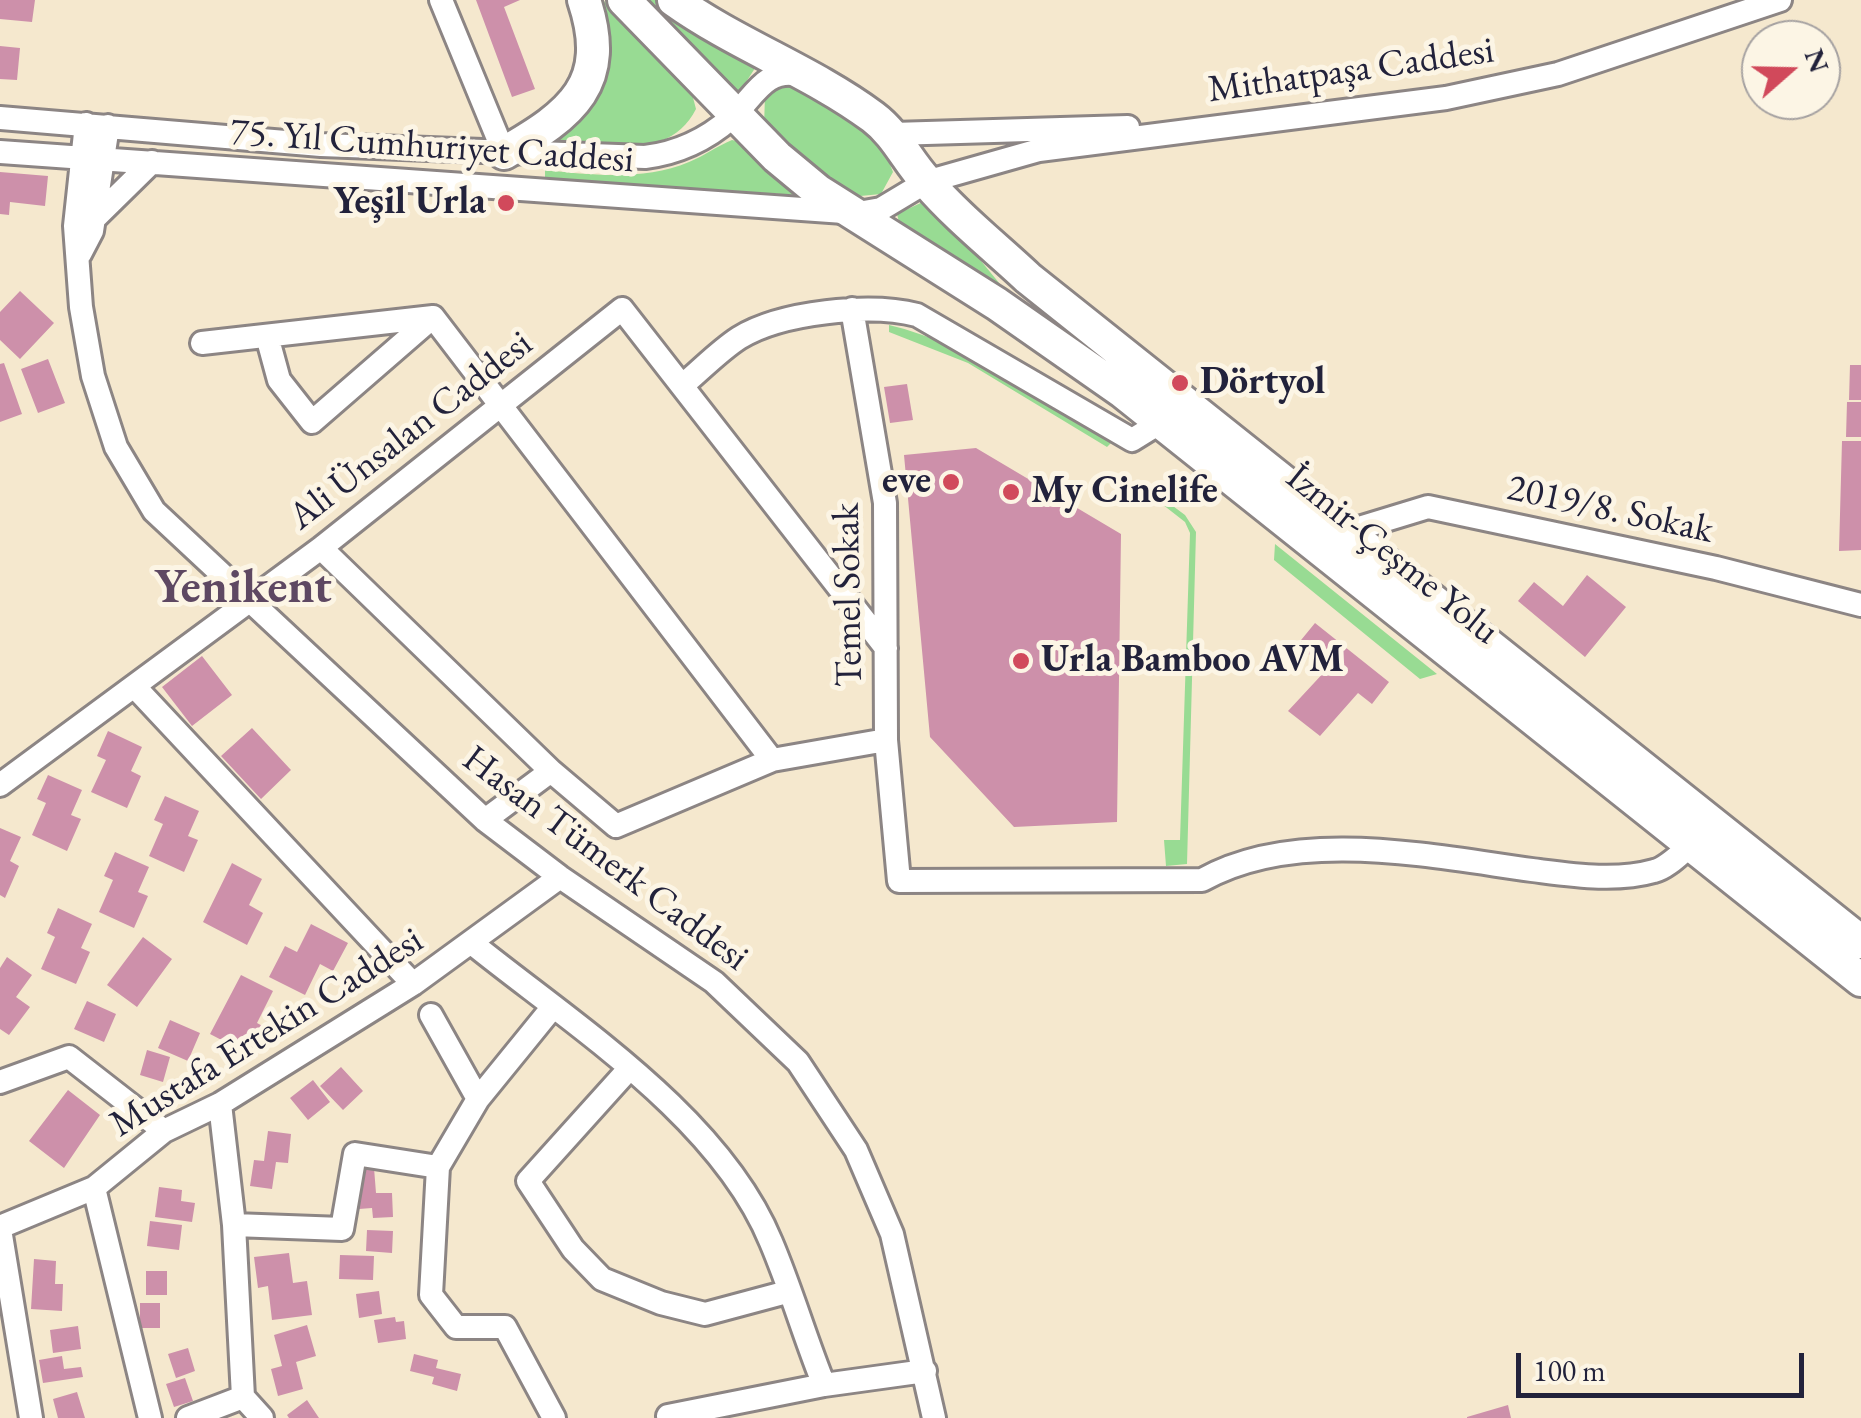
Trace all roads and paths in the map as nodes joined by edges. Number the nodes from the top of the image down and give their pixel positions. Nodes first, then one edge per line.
1 (441, 0) edge
2 (584, 0) edge
3 (624, 0) edge
4 (674, 0) edge
5 (1780, 0) edge
6 (813, 78) junction
7 (735, 114) junction
8 (0, 118) edge
9 (97, 125) junction
10 (1212, 125) junction
11 (893, 134) junction
12 (0, 152) edge
13 (504, 153) junction
14 (93, 159) junction
15 (152, 162) junction
16 (973, 169) junction
17 (926, 182) junction
18 (858, 213) junction
19 (93, 221) junction
20 (969, 222) junction
21 (80, 254) junction
22 (852, 309) junction
23 (433, 318) junction
24 (267, 336) junction
25 (202, 344) dead end
26 (684, 384) junction
27 (501, 407) junction
28 (1161, 422) junction
29 (1346, 532) junction
30 (321, 548) junction
31 (248, 599) junction
32 (1861, 606) edge
33 (886, 648) junction
34 (134, 686) junction
35 (886, 740) junction
36 (772, 760) junction
37 (550, 771) junction
38 (0, 785) edge
39 (485, 820) junction
40 (1691, 844) junction
41 (560, 877) junction
42 (1861, 942) edge
43 (474, 944) junction
44 (1861, 980) edge
45 (413, 984) junction
46 (552, 1008) junction
47 (430, 1015) dead end
48 (628, 1070) junction
49 (0, 1082) edge
50 (478, 1099) junction
51 (220, 1104) junction
52 (164, 1131) junction
53 (438, 1167) junction
54 (94, 1188) junction
55 (234, 1225) junction
56 (0, 1228) edge
57 (787, 1292) junction
58 (925, 1371) junction
59 (824, 1385) junction
60 (243, 1397) junction
61 (668, 1416) edge
62 (31, 1418) edge
63 (150, 1418) edge
64 (188, 1418) edge
65 (262, 1418) edge
66 (554, 1418) edge
67 (934, 1418) edge

1 - 13 street
2 - 13 highway
3 - 7 highway
4 - 6 highway
5 - 10 street, Mithatpaşa Caddesi
6 - 7 street, 75. Yıl Cumhuriyet Caddesi
6 - 11 highway
7 - 13 street, 75. Yıl Cumhuriyet Caddesi
7 - 18 highway, İzmir-Çeşme Yolu
8 - 9 street, 75. Yıl Cumhuriyet Caddesi
9 - 13 street, 75. Yıl Cumhuriyet Caddesi
9 - 14 street
10 - 11 street
10 - 16 street, Mithatpaşa Caddesi
11 - 17 highway, İzmir-Çeşme Yolu
12 - 14 street, 75. Yıl Cumhuriyet Caddesi
14 - 15 street, 75. Yıl Cumhuriyet Caddesi
14 - 19 street
14 - 21 street, Hasan Tümerk Caddesi
15 - 18 street, 75. Yıl Cumhuriyet Caddesi
15 - 19 street
16 - 17 street, Mithatpaşa Caddesi
16 - 20 street
17 - 18 street, Mithatpaşa Caddesi
17 - 20 highway, İzmir-Çeşme Yolu
18 - 28 highway, İzmir-Çeşme Yolu
19 - 21 street
20 - 29 highway, İzmir-Çeşme Yolu
21 - 31 street, Hasan Tümerk Caddesi
22 - 26 street
22 - 28 street
22 - 33 street, Temel Sokak
23 - 24 street
23 - 24 street
23 - 27 street
24 - 25 street
26 - 27 street, Ali Ünsalan Caddesi
26 - 33 street
27 - 30 street, Ali Ünsalan Caddesi
27 - 36 street
28 - 40 highway, İzmir-Çeşme Yolu
29 - 32 street, 2019/8. Sokak
29 - 42 highway, İzmir-Çeşme Yolu
30 - 31 street, Ali Ünsalan Caddesi
30 - 37 street
31 - 34 street, Ali Ünsalan Caddesi
31 - 39 street, Hasan Tümerk Caddesi
33 - 35 street, Temel Sokak
34 - 38 street, Ali Ünsalan Caddesi
34 - 45 street
35 - 36 street
35 - 40 street, Temel Sokak
36 - 37 street
37 - 39 street
39 - 41 street, Hasan Tümerk Caddesi
40 - 44 highway, İzmir-Çeşme Yolu
41 - 43 street, Mustafa Ertekin Caddesi
41 - 58 street, Hasan Tümerk Caddesi
43 - 45 street, Mustafa Ertekin Caddesi
43 - 46 street
45 - 51 street, Mustafa Ertekin Caddesi
46 - 48 street
46 - 50 street
47 - 50 street
48 - 57 street
48 - 57 street
49 - 52 street
50 - 53 street
51 - 52 street, Mustafa Ertekin Caddesi
51 - 55 street
52 - 54 street, Mustafa Ertekin Caddesi
53 - 55 street
53 - 66 street
54 - 56 street, Mustafa Ertekin Caddesi
54 - 63 street
55 - 60 street
56 - 62 street
57 - 59 street
58 - 59 street
58 - 67 street, Hasan Tümerk Caddesi
59 - 61 street
60 - 64 street
60 - 65 street

